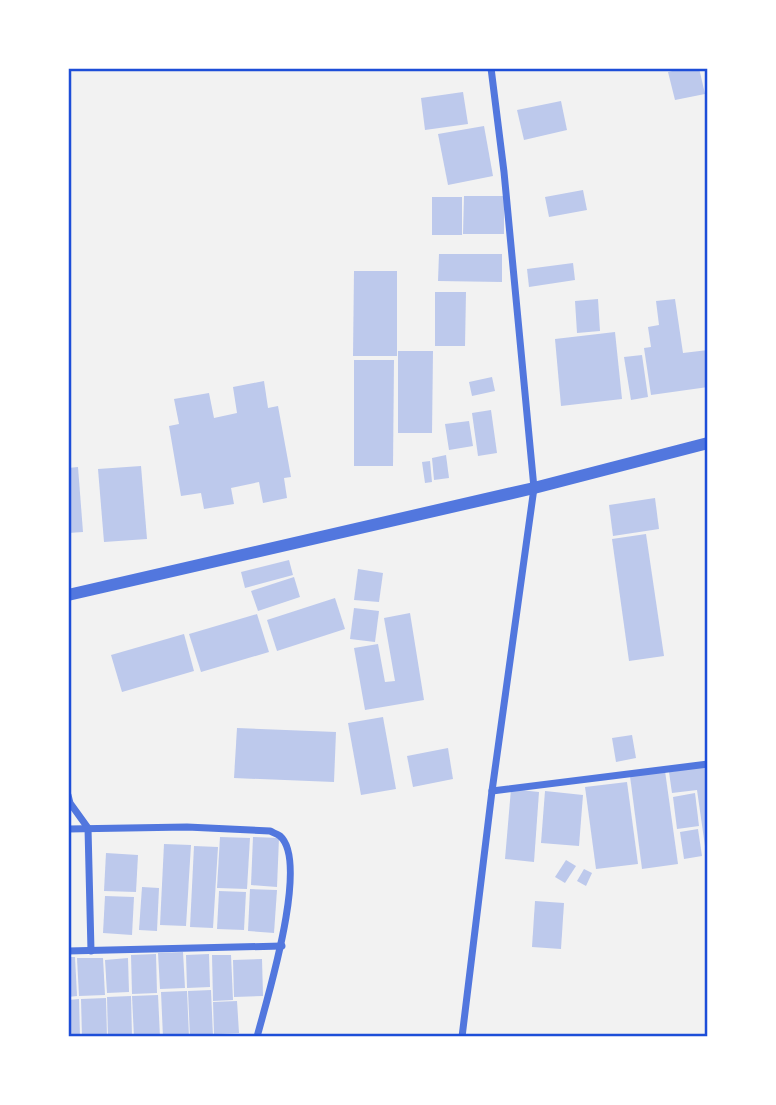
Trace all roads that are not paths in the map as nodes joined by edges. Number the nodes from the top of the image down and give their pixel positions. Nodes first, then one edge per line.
1 (491, 68) edge
2 (708, 443) edge
3 (534, 488) junction
4 (68, 595) edge
5 (708, 764) edge
6 (492, 791) junction
7 (69, 802) edge
8 (88, 828) junction
9 (68, 829) edge
10 (282, 946) junction
11 (68, 951) edge
12 (92, 951) junction
13 (257, 1037) edge
14 (462, 1037) edge

1 - 3 street
2 - 3 street
3 - 4 street
3 - 6 street
5 - 6 street
6 - 14 street
7 - 8 street
8 - 9 street
8 - 10 street
8 - 12 street
10 - 12 street
10 - 13 street
11 - 12 street

